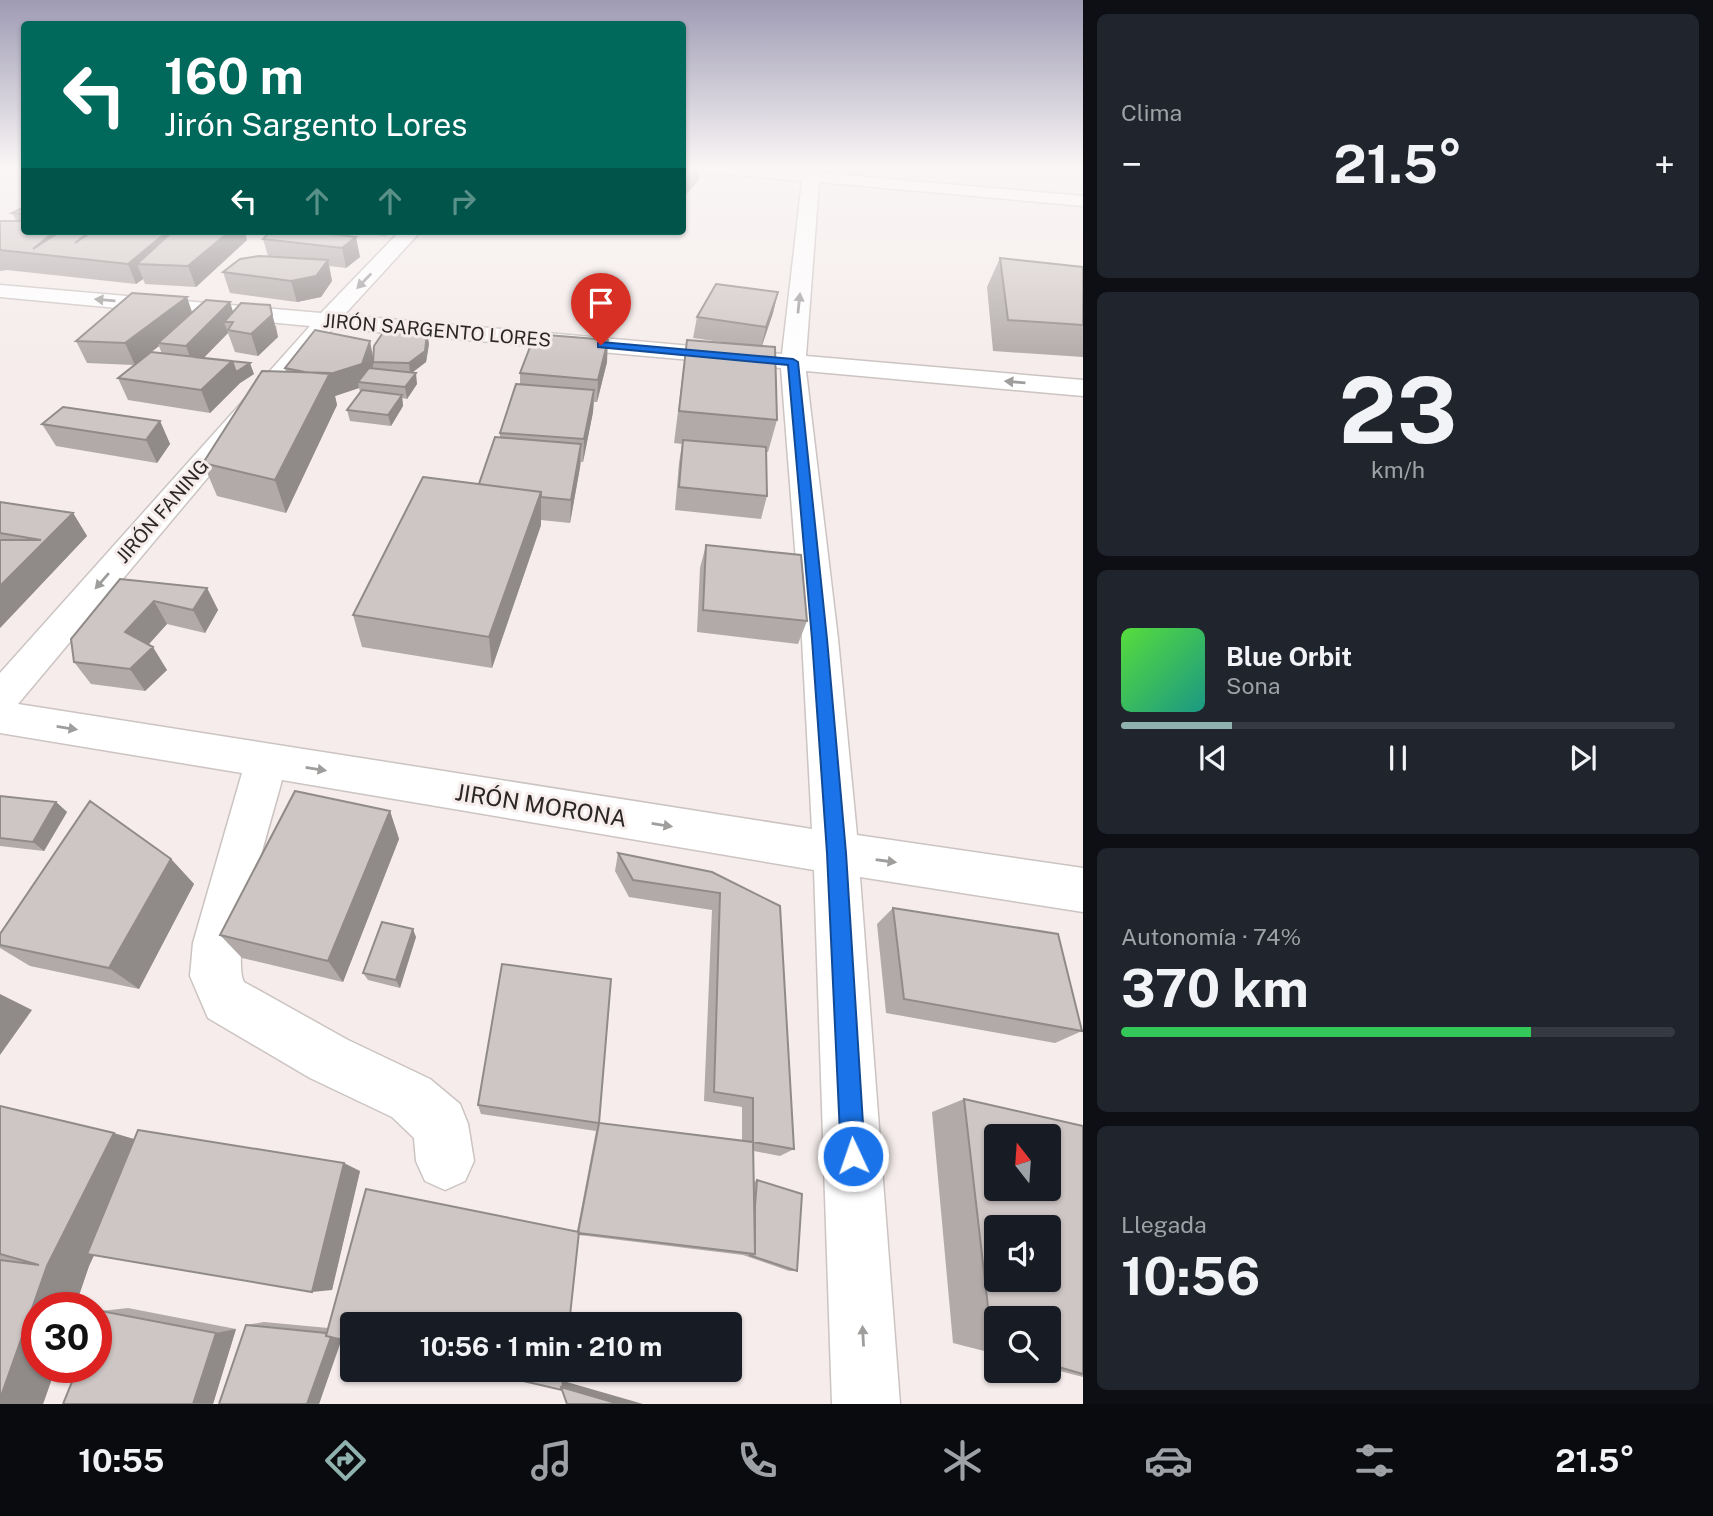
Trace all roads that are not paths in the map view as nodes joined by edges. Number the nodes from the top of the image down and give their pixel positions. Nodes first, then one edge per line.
1 (808, 233) edge
2 (407, 235) edge
3 (0, 291) edge
4 (327, 320) junction
5 (793, 362) junction
6 (1083, 388) edge
7 (0, 699) edge
8 (0, 717) edge
9 (266, 761) junction
10 (836, 853) junction
11 (1083, 890) edge
12 (445, 1161) dead end
13 (866, 1404) edge

5 -> 1 street
2 -> 4 street, JIRÓN FANING
4 -> 3 street, JIRÓN SARGENTO LORES
4 - 5 street, JIRÓN SARGENTO LORES
4 -> 7 street, JIRÓN FANING
6 -> 5 street, JIRÓN SARGENTO LORES
5 - 10 street
8 -> 9 street, JIRÓN MORONA
9 -> 10 street, JIRÓN MORONA
9 - 12 street
10 -> 11 street, JIRÓN MORONA
13 -> 10 street

